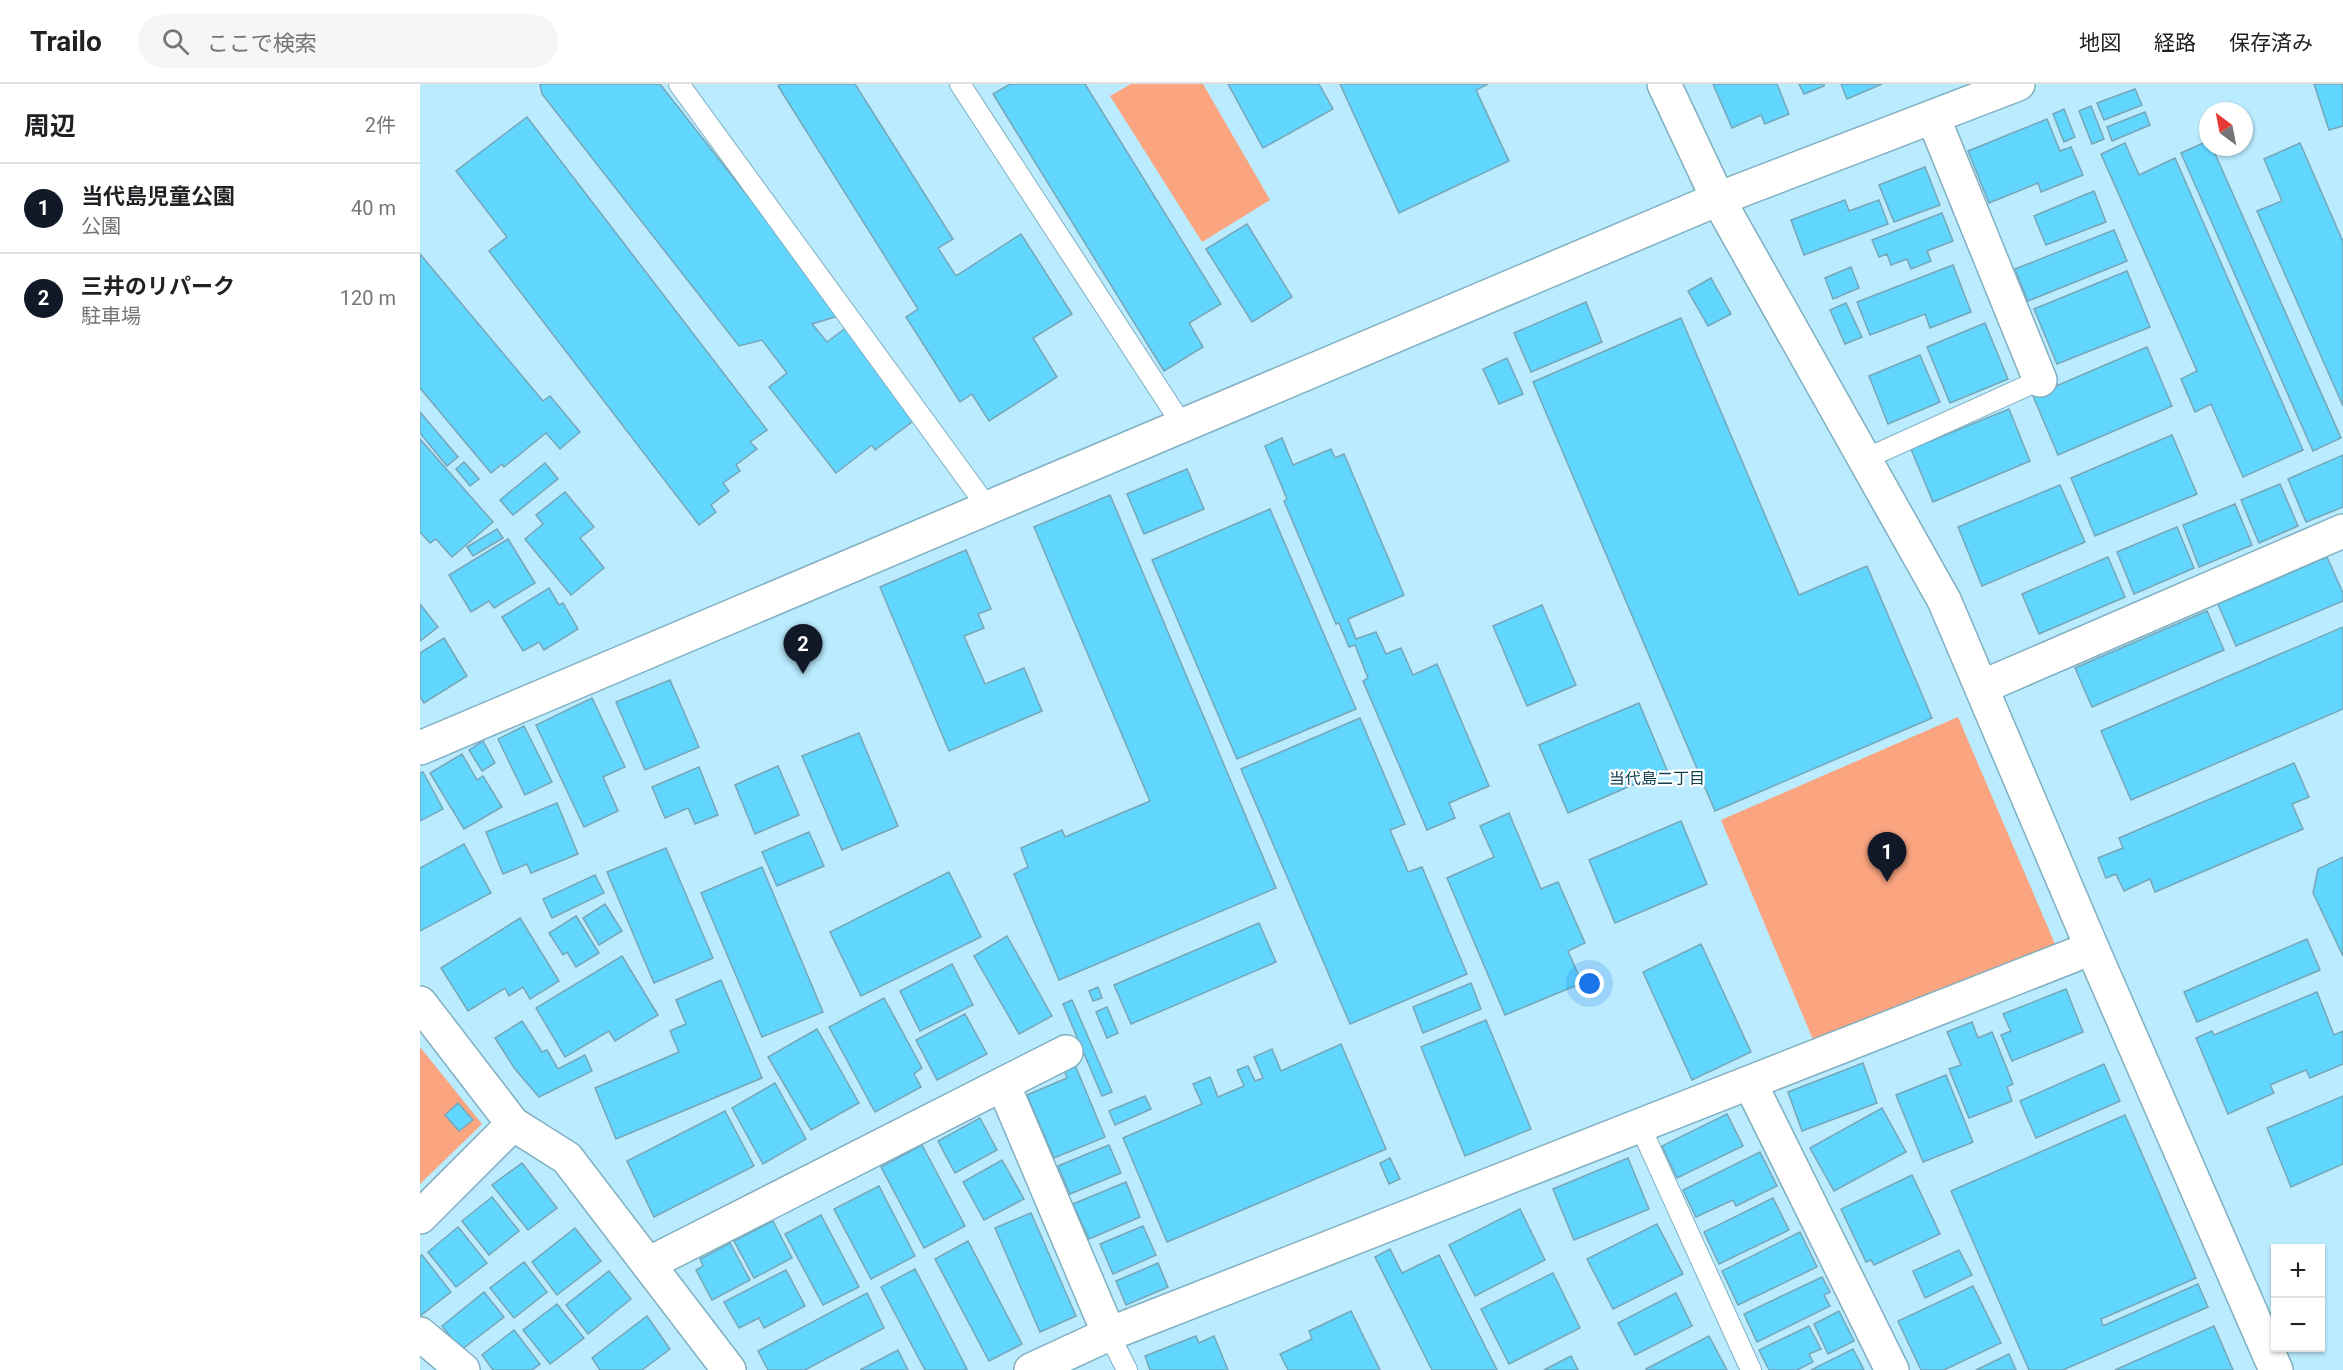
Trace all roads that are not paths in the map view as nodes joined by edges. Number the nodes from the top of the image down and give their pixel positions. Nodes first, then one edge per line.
1 (679, 84) edge
2 (960, 84) edge
3 (1664, 84) edge
4 (2018, 84) edge
5 (1933, 117) junction
6 (1718, 200) junction
7 (2040, 380) joint
8 (1183, 426) junction
9 (1865, 459) junction
10 (988, 508) junction
11 (2343, 531) edge
12 (1982, 687) junction
13 (420, 748) edge
14 (2092, 948) junction
15 (420, 1003) edge
16 (1066, 1052) dead end
17 (1750, 1083) junction
18 (1003, 1084) junction
19 (513, 1124) junction
20 (1640, 1126) junction
21 (420, 1216) edge
22 (648, 1264) junction
23 (420, 1334) edge
24 (1109, 1334) junction
25 (462, 1370) edge
26 (729, 1370) edge
27 (1031, 1370) edge
28 (1127, 1370) edge
29 (1751, 1370) edge
30 (1892, 1370) edge
31 (2276, 1370) edge

1 - 10 lane
2 - 8 lane
3 - 6 street
4 - 5 street
5 - 6 street
5 - 7 street
6 - 8 street
6 - 9 street
7 - 9 lane
8 - 10 street
9 - 12 street
10 - 13 street
11 - 12 street
12 - 14 street
14 - 17 street
14 - 31 street
15 - 19 street
16 - 18 street
17 - 20 street
17 - 30 street
18 - 22 street
18 - 24 street
19 - 21 street
19 - 22 street
20 - 24 street
20 - 29 lane
22 - 26 street
23 - 25 street
24 - 27 street
24 - 28 lane

